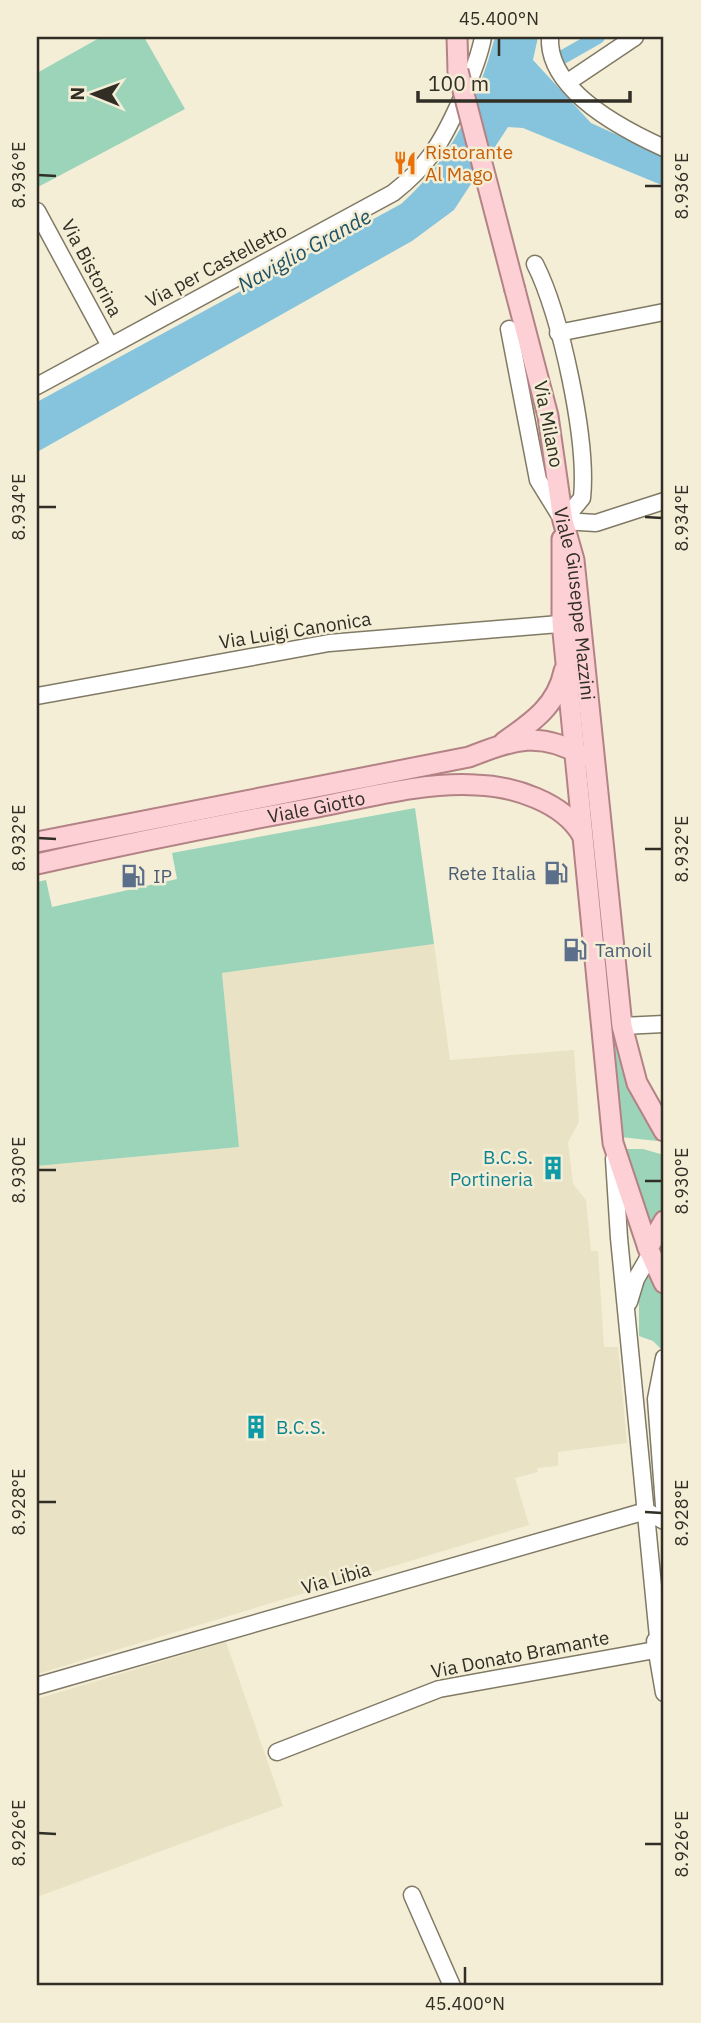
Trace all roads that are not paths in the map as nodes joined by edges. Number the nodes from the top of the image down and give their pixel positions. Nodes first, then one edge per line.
1 (457, 37) edge
2 (483, 37) edge
3 (550, 37) edge
4 (635, 37) edge
5 (568, 82) junction
6 (664, 148) edge
7 (37, 211) edge
8 (535, 264) dead end
9 (664, 312) edge
10 (509, 329) dead end
11 (558, 333) junction
12 (110, 346) junction
13 (37, 386) edge
14 (664, 501) edge
15 (563, 521) junction
16 (562, 622) junction
17 (583, 633) junction
18 (566, 660) junction
19 (37, 696) edge
20 (500, 745) junction
21 (575, 751) junction
22 (595, 770) junction
23 (583, 838) junction
24 (37, 842) edge
25 (37, 864) edge
26 (664, 1024) edge
27 (622, 1026) junction
28 (664, 1131) edge
29 (613, 1143) junction
30 (664, 1221) edge
31 (650, 1250) junction
32 (664, 1283) edge
33 (627, 1311) junction
34 (664, 1358) edge
35 (664, 1507) edge
36 (646, 1511) junction
37 (664, 1521) edge
38 (660, 1646) edge
39 (37, 1686) edge
40 (664, 1693) edge
41 (277, 1752) dead end
42 (412, 1895) dead end
43 (452, 1986) edge

1 - 15 main road, bridge
2 - 12 street, Via per Castelletto
3 - 5 street
4 - 5 street
5 - 6 street
7 - 12 street, Via Bistorina
8 - 11 street
9 - 11 street
10 - 15 street, Via Milano
11 - 15 street
12 - 13 street, Via per Castelletto
14 - 15 street
15 - 16 main road, Viale Giuseppe Mazzini
15 - 17 main road, Viale Giuseppe Mazzini
16 - 17 street
16 - 18 main road, Viale Giuseppe Mazzini
16 - 19 street, Via Luigi Canonica
17 - 22 main road, Viale Giuseppe Mazzini
18 - 20 main road, Viale Giotto
18 - 21 main road, Viale Giuseppe Mazzini
20 - 21 main road, Viale Giotto
20 - 24 main road, Viale Giotto
21 - 22 main road
21 - 23 main road, Viale Giuseppe Mazzini
22 - 27 main road, Viale Giuseppe Mazzini
23 - 25 main road, Viale Giotto
23 - 29 main road, Viale Giuseppe Mazzini
26 - 27 street
27 - 28 main road, Viale Giuseppe Mazzini
29 - 31 main road, Viale Giuseppe Mazzini
29 - 33 street, Viale Giuseppe Mazzini
30 - 31 main road, Viale Giuseppe Mazzini
31 - 32 main road, Viale Giuseppe Mazzini
31 - 33 street, Viale Giuseppe Mazzini
33 - 36 street, Viale Giuseppe Mazzini
34 - 35 street
36 - 37 street
36 - 38 street, Viale Giuseppe Mazzini
36 - 39 street, Via Libia
38 - 40 street, Viale Giuseppe Mazzini
38 - 41 street, Via Donato Bramante
42 - 43 street

